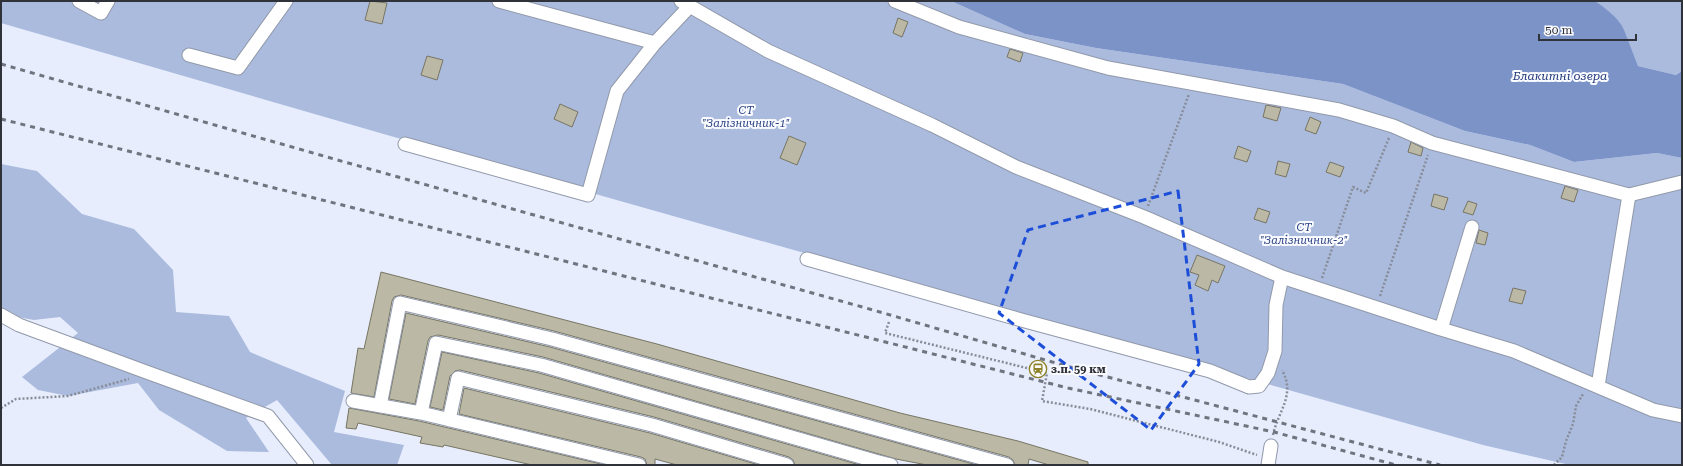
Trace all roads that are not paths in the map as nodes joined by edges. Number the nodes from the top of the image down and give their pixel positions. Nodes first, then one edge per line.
1 (79, 1) edge
2 (108, 1) edge
3 (286, 1) edge
4 (499, 1) edge
5 (895, 1) edge
6 (685, 4) edge
7 (655, 43) junction
8 (189, 55) dead end
9 (405, 144) dead end
10 (1682, 182) edge
11 (1629, 195) junction
12 (1472, 227) dead end
13 (807, 259) dead end
14 (1282, 277) junction
15 (1, 315) edge
16 (1440, 330) junction
17 (1594, 385) junction
18 (353, 401) dead end
19 (380, 406) junction
20 (421, 413) junction
21 (1682, 416) edge
22 (448, 420) junction
23 (874, 463) edge
24 (307, 465) edge
25 (638, 465) edge
26 (788, 465) edge
27 (891, 465) edge
28 (1006, 465) edge

1 - 2 street
3 - 8 street
4 - 7 street
5 - 11 street
6 - 7 street
6 - 14 street
7 - 9 street
10 - 11 street
11 - 17 street
12 - 16 street
13 - 14 street
14 - 16 street
15 - 24 street
16 - 17 street
17 - 21 street
18 - 19 street
19 - 20 street
19 - 28 street
20 - 22 street
20 - 23 street
22 - 25 street
22 - 26 street
23 - 27 street

